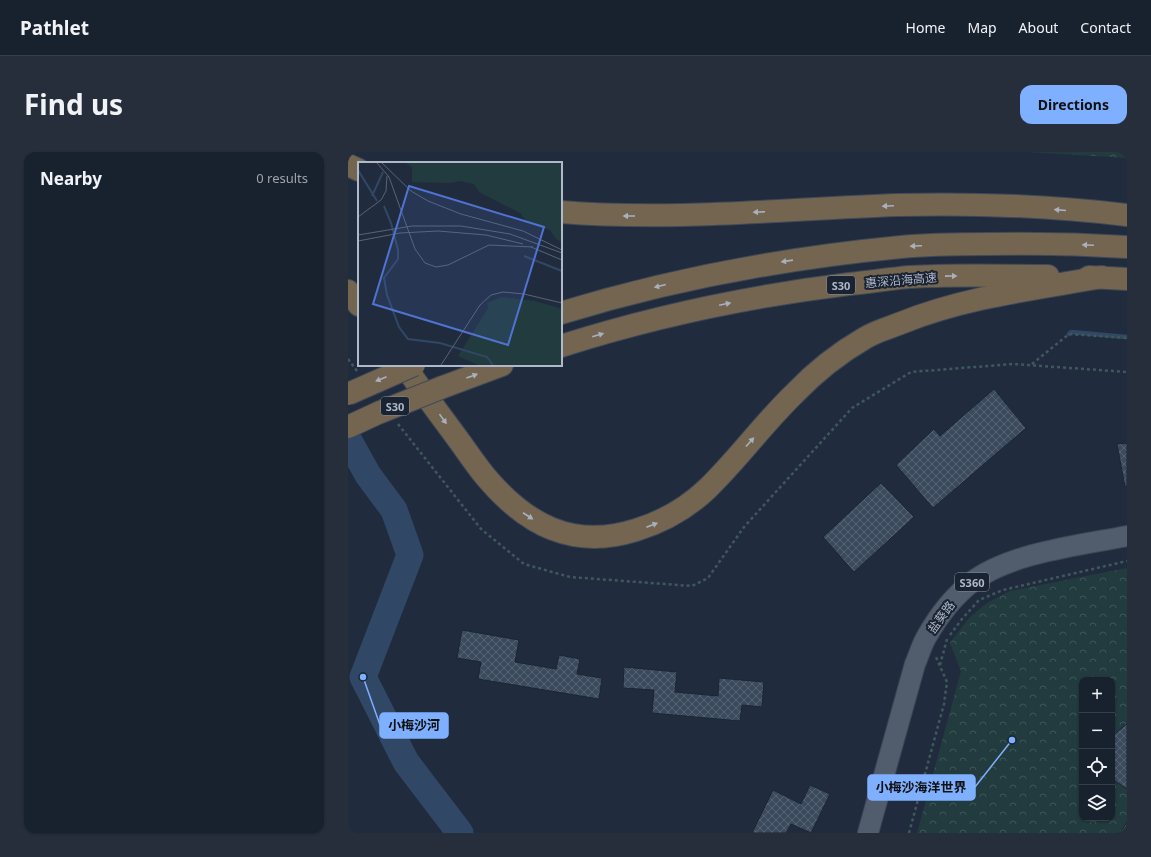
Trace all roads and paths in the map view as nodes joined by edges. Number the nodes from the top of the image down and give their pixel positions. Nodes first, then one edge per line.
1 (348, 165) edge
2 (358, 170) edge
3 (562, 212) edge
4 (1127, 216) edge
5 (1127, 247) edge
6 (1102, 277) junction
7 (1127, 279) edge
8 (348, 291) edge
9 (358, 305) edge
10 (562, 313) edge
11 (1127, 338) edge
12 (562, 346) edge
13 (348, 358) edge
14 (1032, 365) junction
15 (405, 366) edge
16 (412, 366) edge
17 (499, 366) edge
18 (1127, 372) edge
19 (362, 376) dead end
20 (348, 394) edge
21 (394, 418) dead end
22 (348, 427) edge
23 (1127, 536) edge
24 (1127, 561) edge
25 (926, 637) junction
26 (940, 665) junction
27 (868, 833) edge
28 (909, 833) edge

1 - 2 highway
4 -> 3 highway
5 -> 10 highway
6 - 7 highway, 惠深沿海高速 / S30
12 -> 6 highway, 惠深沿海高速 / S30
15 -> 6 highway
8 - 9 highway
11 - 14 path
13 - 19 path
14 - 18 path
14 - 21 path
16 -> 20 highway, S30, bridge
22 -> 17 highway, S30, bridge
23 - 25 main road, 盐葵路 / S360
24 - 26 path
25 - 26 path
25 - 27 main road, 盐葵路 / S360
26 - 28 path

